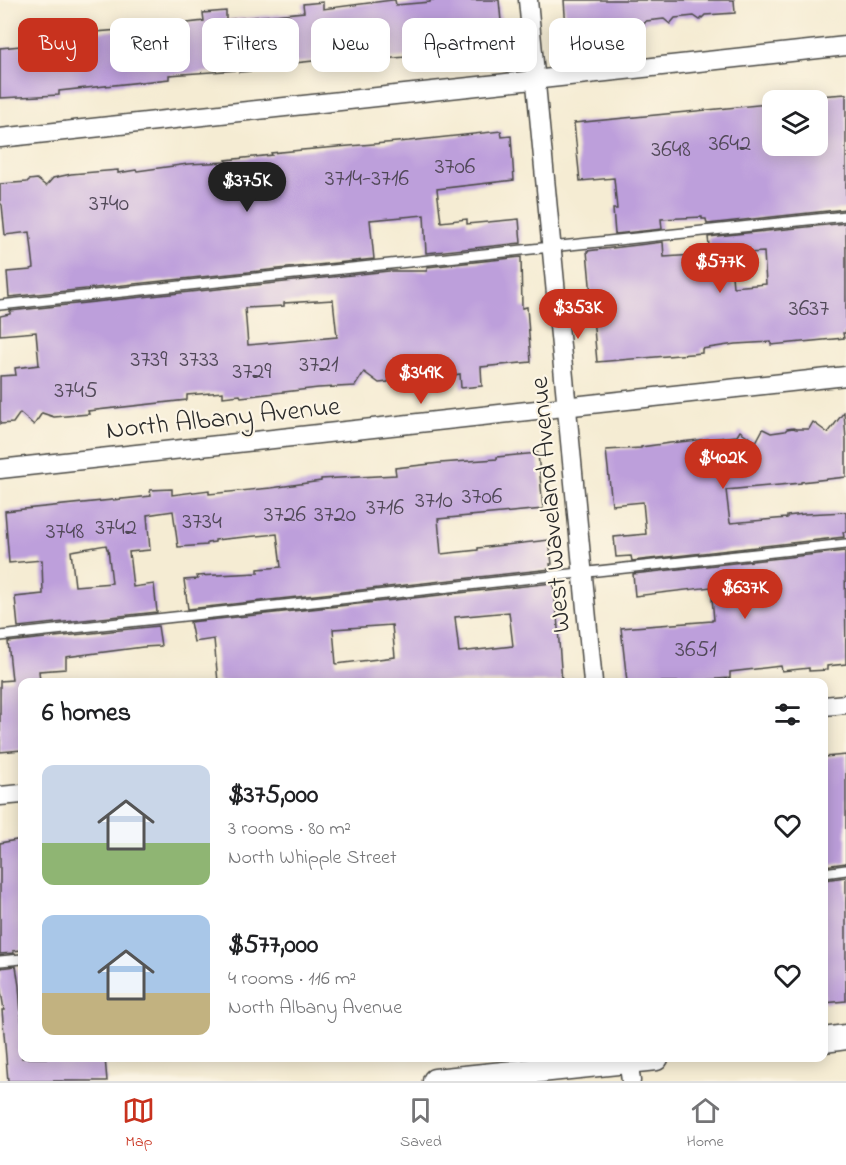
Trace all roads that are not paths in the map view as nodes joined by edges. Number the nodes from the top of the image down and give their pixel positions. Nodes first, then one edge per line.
1 (528, 0) edge
2 (846, 46) edge
3 (536, 80) junction
4 (0, 138) edge
5 (846, 216) edge
6 (551, 248) junction
7 (0, 305) edge
8 (846, 376) edge
9 (567, 407) junction
10 (0, 469) edge
11 (846, 544) edge
12 (582, 572) junction
13 (0, 636) edge
14 (593, 678) edge
15 (846, 704) edge
16 (828, 706) edge
17 (18, 794) edge
18 (0, 796) edge
19 (846, 870) edge
20 (828, 872) edge
21 (18, 959) edge
22 (0, 961) edge
23 (846, 1037) edge
24 (828, 1039) edge
25 (629, 1066) edge
26 (435, 1081) edge

1 - 3 street, West Waveland Avenue
2 - 3 street
3 - 4 street
3 - 6 street, West Waveland Avenue
5 - 6 lane
6 - 7 lane
6 - 9 street, West Waveland Avenue
8 - 9 street, North Albany Avenue
9 - 10 street, North Albany Avenue
9 - 12 street, West Waveland Avenue
11 - 12 lane
12 - 13 lane
12 - 14 street, West Waveland Avenue
15 - 16 street
17 - 18 street
19 - 20 lane
21 - 22 lane
23 - 24 main road
25 - 26 main road

